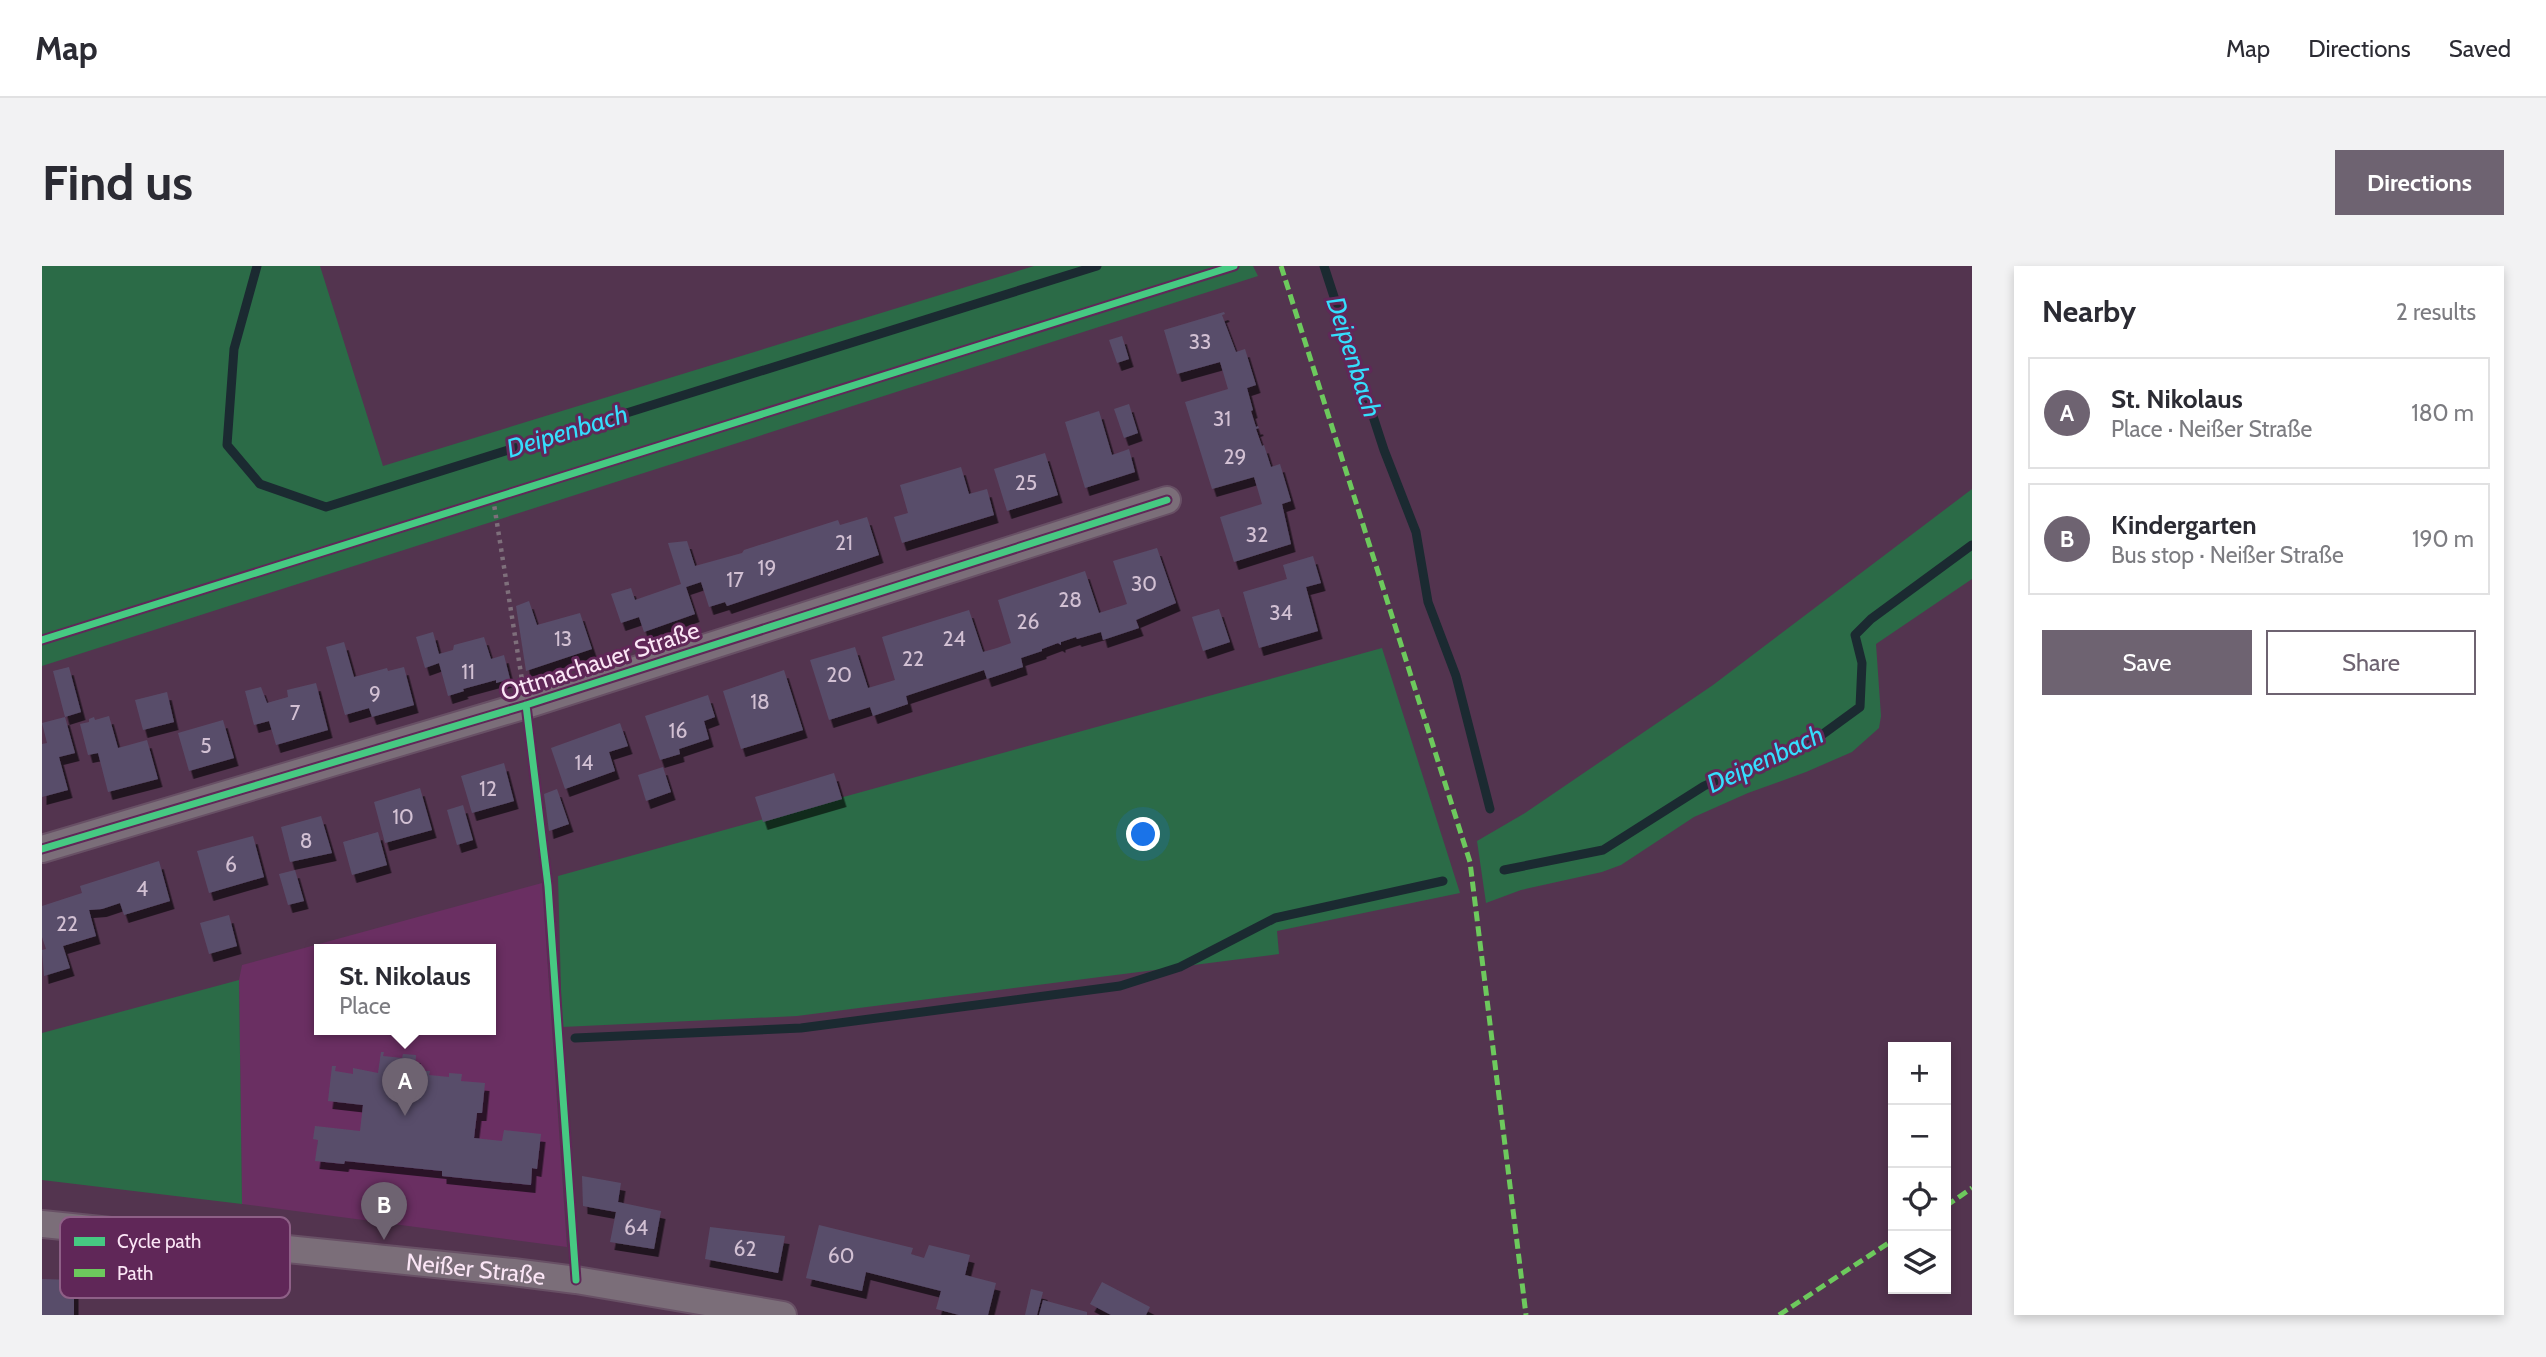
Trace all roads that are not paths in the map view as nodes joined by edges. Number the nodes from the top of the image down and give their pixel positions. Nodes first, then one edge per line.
1 (1167, 500) dead end
2 (42, 849) edge
3 (42, 1224) edge
4 (60, 1226) edge
5 (290, 1249) edge
6 (756, 1312) edge
7 (783, 1315) edge

1 - 2 street, Ottmachauer Straße
3 - 4 street, Neißer Straße
5 - 6 street, Neißer Straße
6 - 7 street, Neißer Straße

